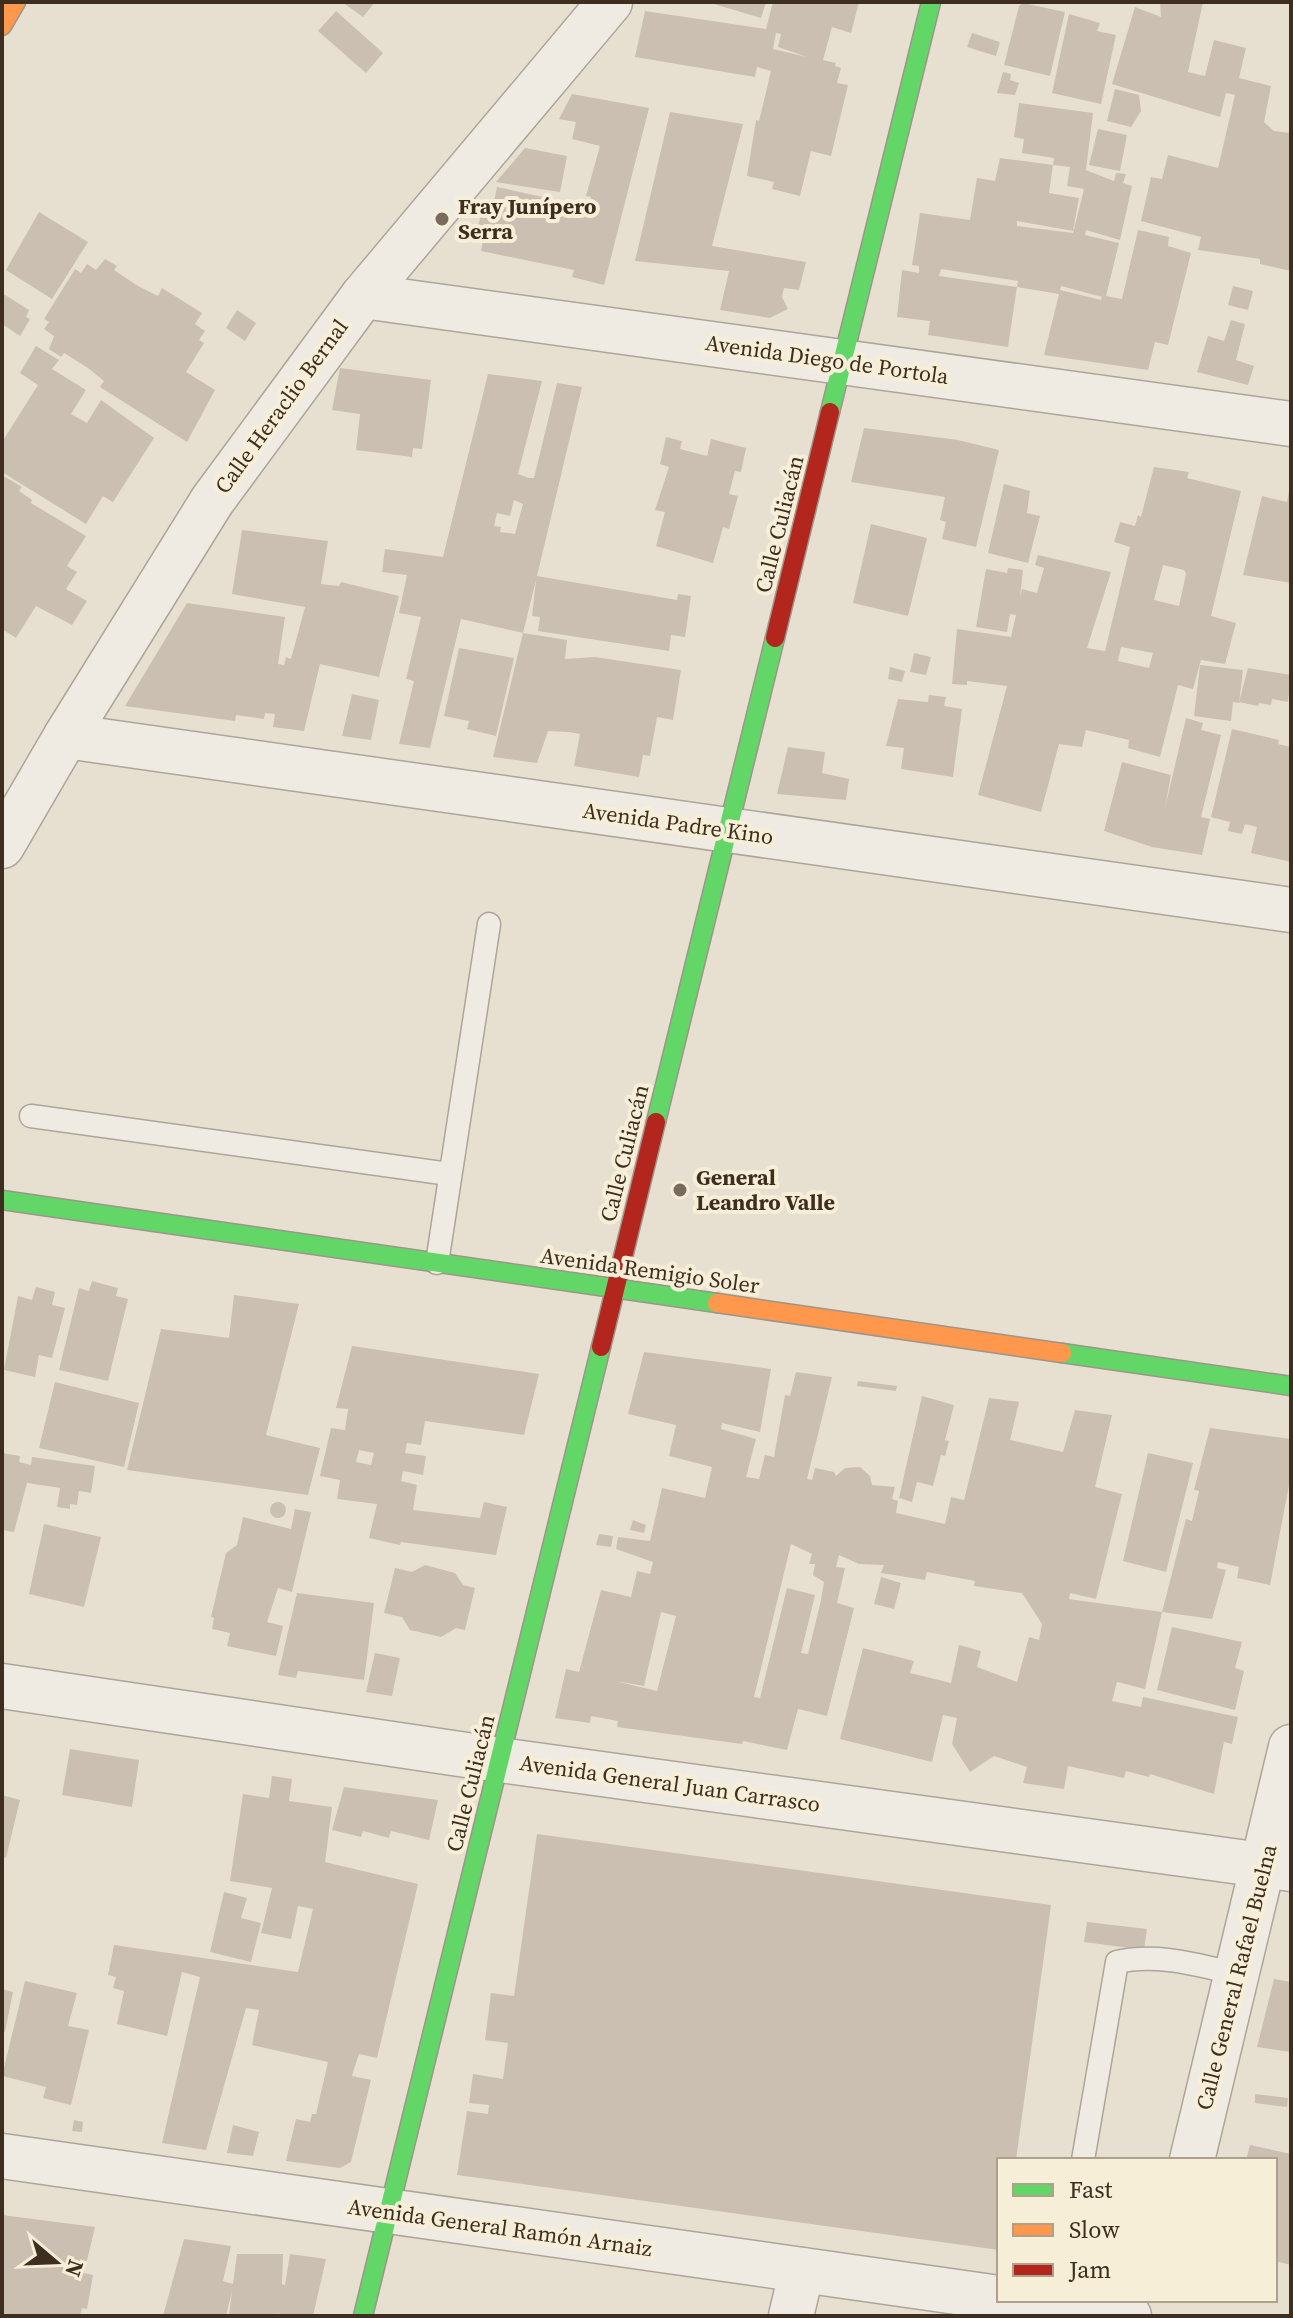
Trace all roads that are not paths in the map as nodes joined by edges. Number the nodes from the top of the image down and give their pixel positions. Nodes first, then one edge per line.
1 (16, 2) edge
2 (610, 2) edge
3 (931, 2) edge
4 (2, 26) edge
5 (363, 296) junction
6 (843, 361) junction
7 (1291, 424) edge
8 (66, 736) junction
9 (729, 830) junction
10 (2, 846) edge
11 (1291, 910) edge
12 (489, 924) dead end
13 (31, 1116) dead end
14 (449, 1174) junction
15 (2, 1200) edge
16 (437, 1263) junction
17 (615, 1289) junction
18 (1291, 1386) edge
19 (2, 1686) edge
20 (1291, 1747) edge
21 (500, 1760) junction
22 (1277, 1868) edge
23 (1237, 1974) junction
24 (2, 2156) edge
25 (1083, 2158) edge
26 (1192, 2158) edge
27 (389, 2211) junction
28 (802, 2270) junction
29 (997, 2298) edge
30 (1030, 2302) edge
31 (363, 2316) edge
32 (791, 2316) edge
33 (1129, 2316) edge

1 - 4 main road
2 - 5 street, Calle Heraclio Bernal
3 - 6 main road, Calle Culiacán
5 - 6 street, Avenida Diego de Portola
5 - 8 street, Calle Heraclio Bernal
6 - 7 street, Avenida Diego de Portola
6 - 9 main road, Calle Culiacán
8 - 9 street, Avenida Padre Kino
8 - 10 street, Calle Heraclio Bernal
9 - 11 street, Avenida Padre Kino
9 - 17 main road, Calle Culiacán
12 - 14 lane
13 - 14 lane
14 - 16 lane
15 - 16 main road, Avenida Remigio Soler
16 - 17 main road, Avenida Remigio Soler
17 - 18 main road, Avenida Remigio Soler
17 - 21 main road, Calle Culiacán
19 - 21 street, Avenida General Juan Carrasco
20 - 22 street, Calle General Rafael Buelna
21 - 22 street, Avenida General Juan Carrasco
21 - 27 main road, Calle Culiacán
22 - 23 street, Calle General Rafael Buelna
23 - 25 lane
23 - 26 street, Calle General Rafael Buelna
24 - 27 street, Avenida General Ramón Arnaiz
27 - 28 street, Avenida General Ramón Arnaiz
27 - 31 main road, Calle Culiacán
28 - 29 street, Avenida General Ramón Arnaiz
28 - 32 street
30 - 33 street

